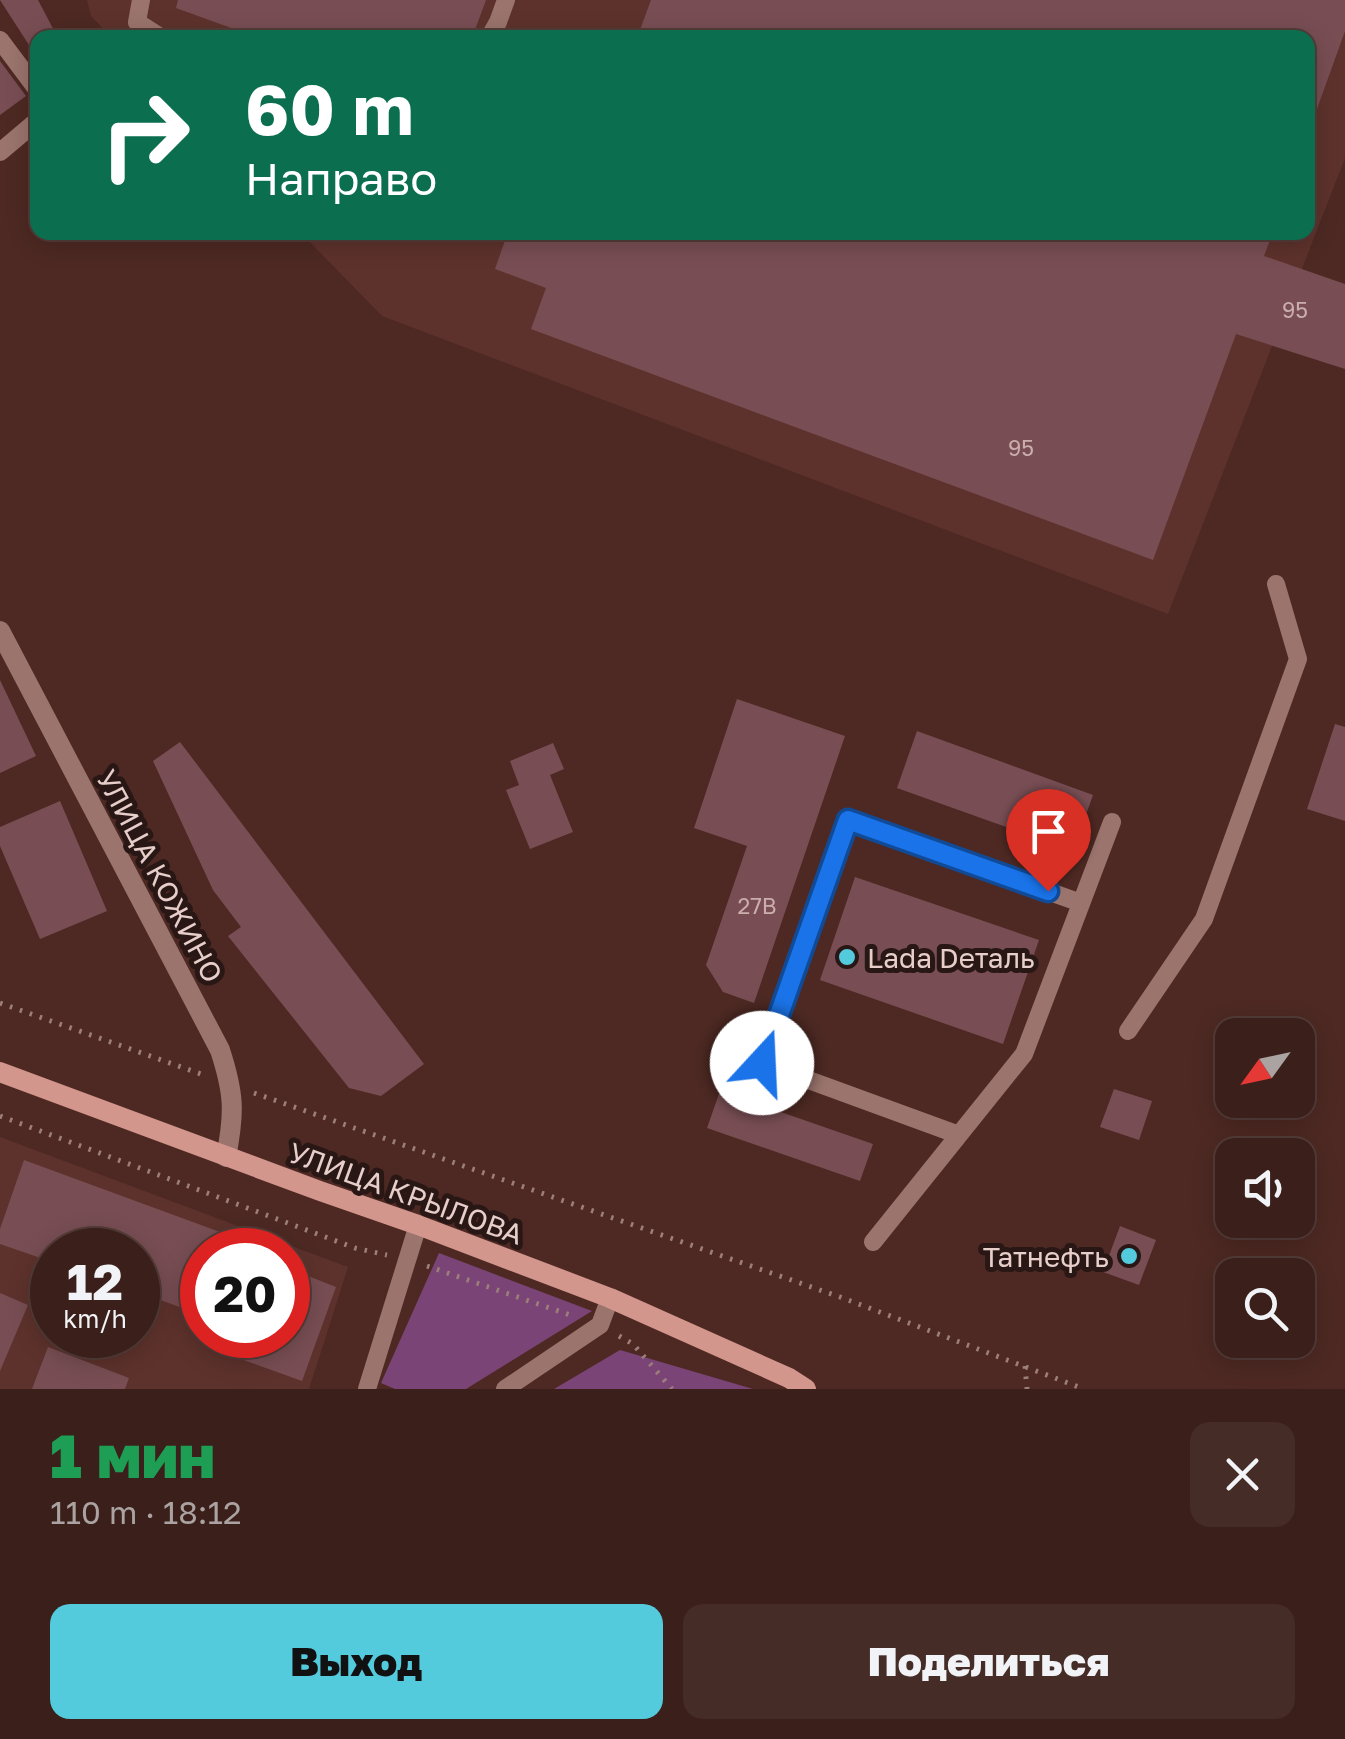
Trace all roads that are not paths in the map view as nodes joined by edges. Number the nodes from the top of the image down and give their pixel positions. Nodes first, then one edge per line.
1 (141, 0) edge
2 (506, 0) edge
3 (137, 22) junction
4 (130, 30) edge
5 (150, 30) edge
6 (494, 30) edge
7 (0, 40) edge
8 (30, 80) edge
9 (30, 127) edge
10 (0, 152) edge
11 (1276, 584) dead end
12 (0, 631) edge
13 (1112, 822) dead end
14 (1082, 903) junction
15 (1128, 1031) dead end
16 (0, 1072) edge
17 (959, 1135) junction
18 (226, 1157) junction
19 (418, 1225) junction
20 (873, 1242) dead end
21 (610, 1298) junction
22 (797, 1385) edge
23 (367, 1389) edge
24 (505, 1389) edge

1 - 3 lane
2 - 6 lane
3 - 4 lane
3 - 5 lane
7 - 8 lane
9 - 10 lane
11 - 15 lane
12 - 18 street, УЛИЦА КОЖИНО
13 - 14 lane
14 - 17 lane
14 - 17 lane
16 - 18 main road, УЛИЦА КРЫЛОВА
17 - 20 lane
18 - 19 main road, УЛИЦА КРЫЛОВА
19 - 21 main road, УЛИЦА КРЫЛОВА
19 - 23 lane
21 - 22 main road, УЛИЦА КРЫЛОВА
21 - 24 lane

